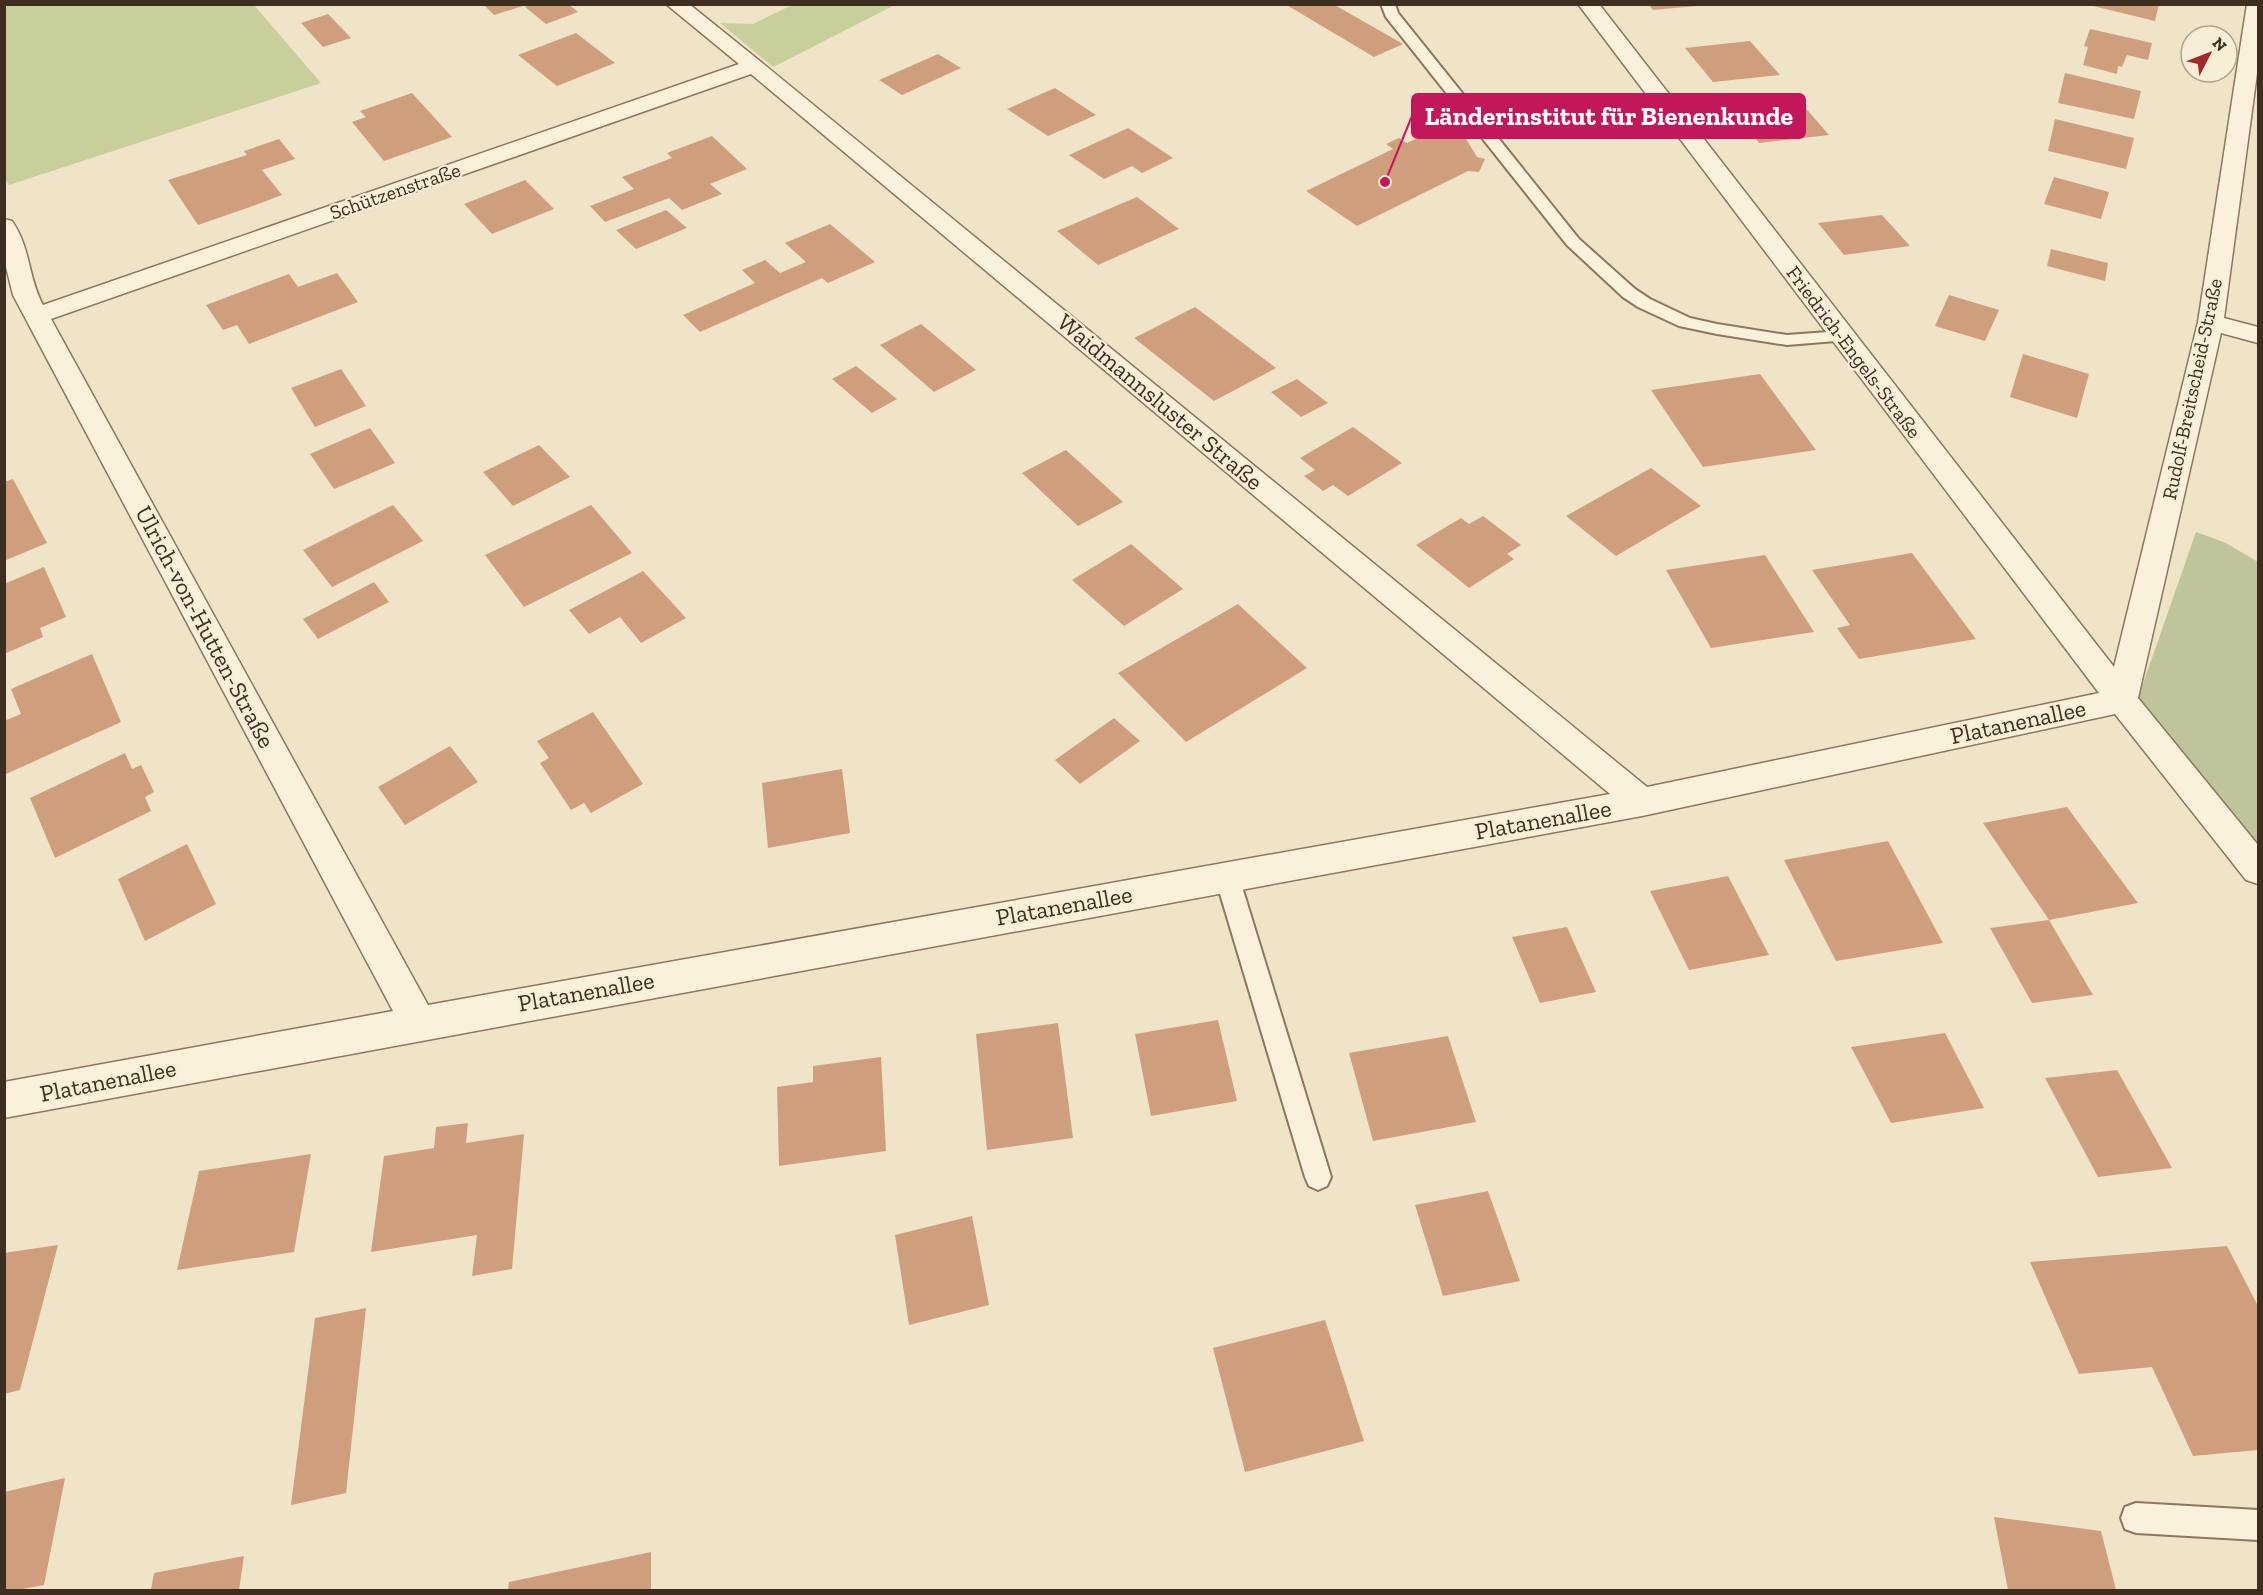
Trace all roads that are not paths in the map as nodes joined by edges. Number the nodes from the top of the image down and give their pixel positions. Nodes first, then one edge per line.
1 (676, 4) edge
2 (1388, 4) edge
3 (1588, 4) edge
4 (2257, 4) edge
5 (754, 66) junction
6 (4, 226) edge
7 (36, 316) junction
8 (2211, 322) junction
9 (2259, 335) edge
10 (1842, 336) junction
11 (2122, 700) junction
12 (1642, 802) junction
13 (2259, 870) edge
14 (1227, 877) junction
15 (419, 1023) junction
16 (4, 1100) edge
17 (1318, 1177) dead end
18 (2136, 1518) dead end
19 (2259, 1525) edge

1 - 5 street, Waidmannsluster Straße
2 - 10 lane
3 - 10 street, Friedrich-Engels-Straße
4 - 8 street, Rudolf-Breitscheid-Straße
5 - 7 street, Schützenstraße
5 - 12 street, Waidmannsluster Straße
6 - 7 street, Ulrich-von-Hutten-Straße
7 - 15 street, Ulrich-von-Hutten-Straße
8 - 9 street
8 - 11 street, Rudolf-Breitscheid-Straße
10 - 11 street, Friedrich-Engels-Straße
11 - 12 street, Platanenallee
11 - 13 street, Friedrich-Engels-Straße
12 - 14 street, Platanenallee
14 - 15 street, Platanenallee
14 - 17 lane
15 - 16 street, Platanenallee
18 - 19 lane

